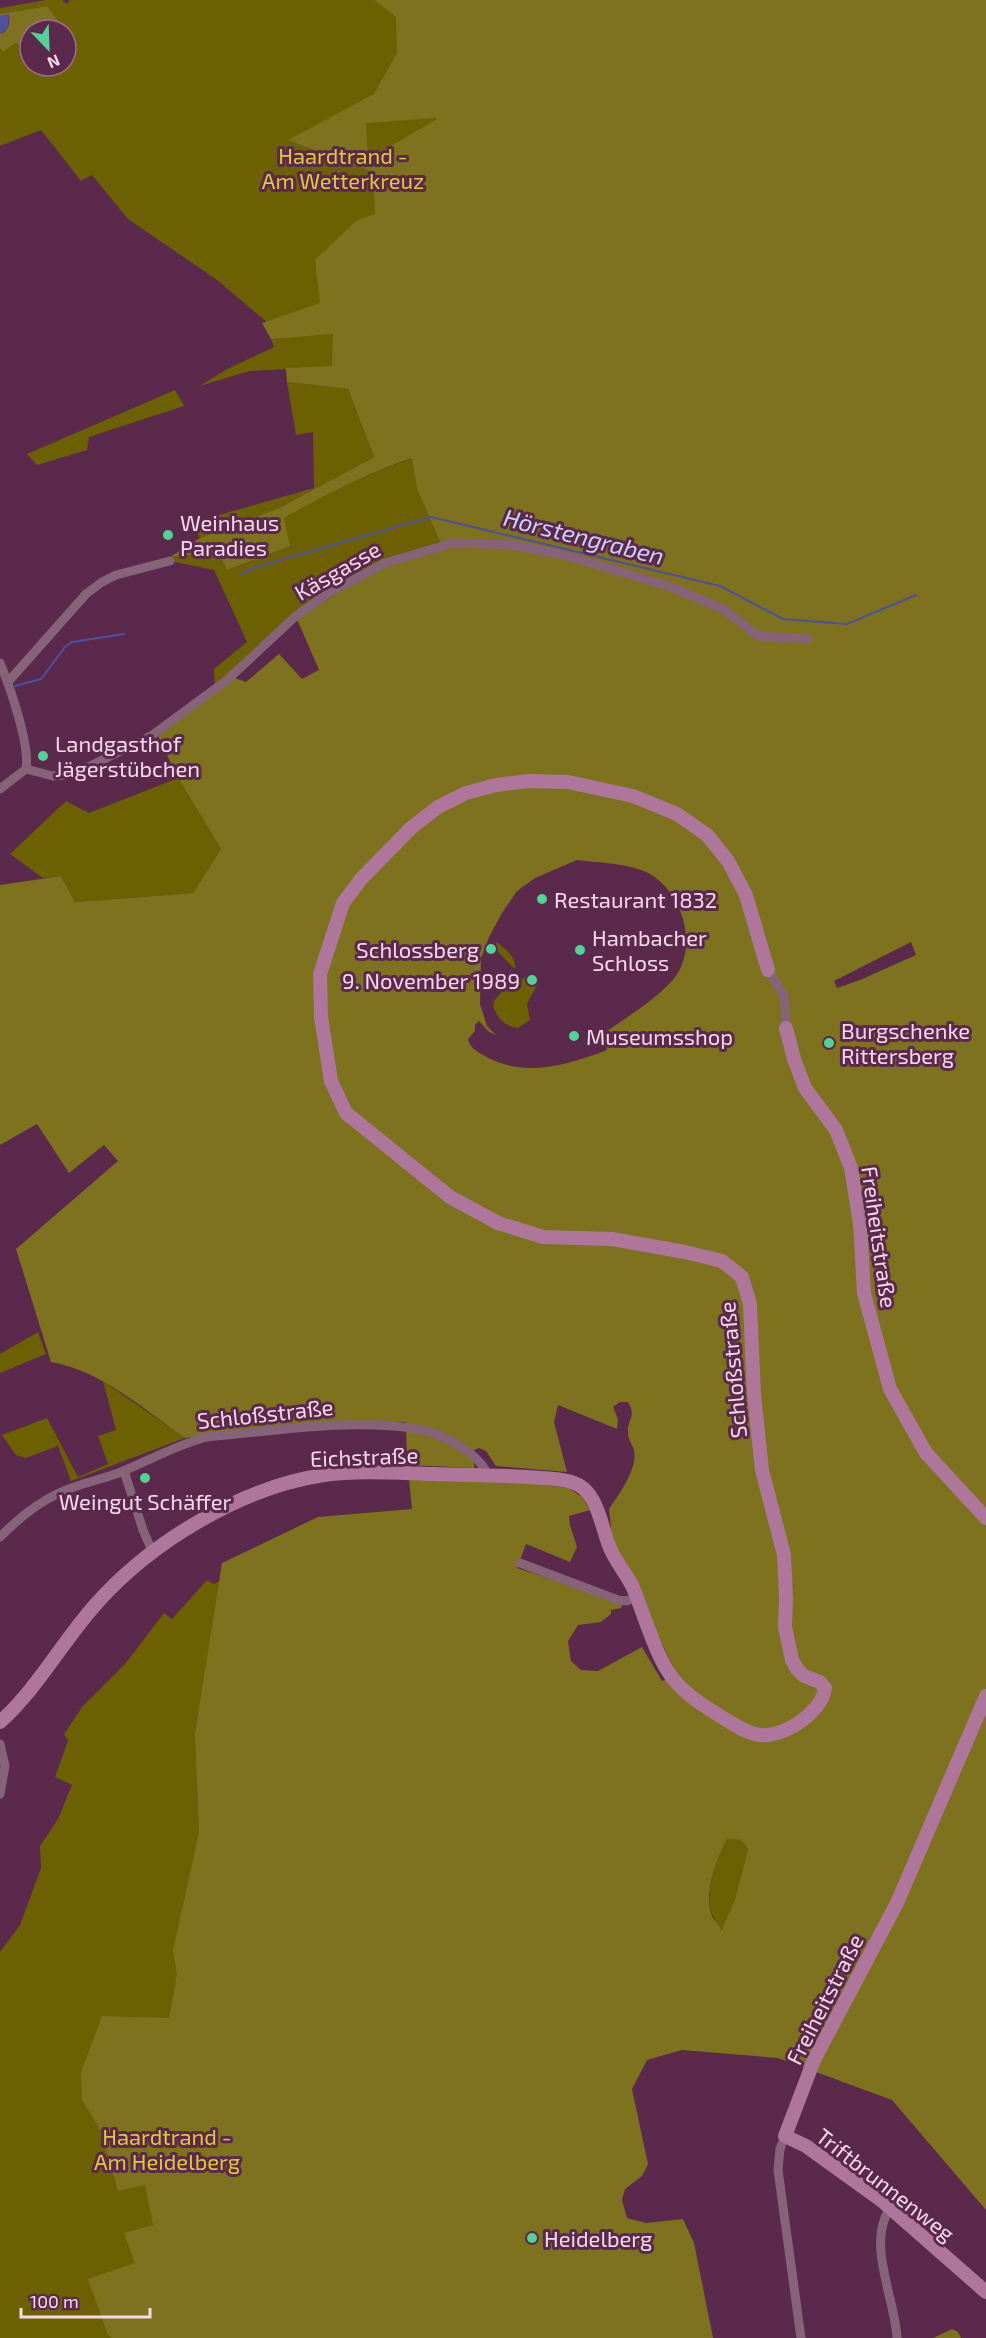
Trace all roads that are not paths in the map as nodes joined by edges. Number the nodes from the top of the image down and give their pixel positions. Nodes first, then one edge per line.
1 (170, 561) dead end
2 (808, 639) dead end
3 (0, 663) edge
4 (8, 682) junction
5 (26, 769) junction
6 (0, 789) edge
7 (768, 970) joint
8 (786, 1021) joint
9 (124, 1471) junction
10 (488, 1476) junction
11 (986, 1518) edge
12 (0, 1537) edge
13 (153, 1553) junction
14 (520, 1563) dead end
15 (637, 1597) junction
16 (986, 1696) edge
17 (0, 1722) edge
18 (0, 1744) edge
19 (0, 1794) edge
20 (785, 2136) junction
21 (888, 2212) junction
22 (986, 2292) edge
23 (801, 2338) edge
24 (897, 2338) edge

1 - 4 street
2 - 5 street, Käsgasse
3 - 4 street
4 - 5 street
5 - 6 street
7 - 8 street, Schloßstraße
7 - 15 street, Schloßstraße
8 - 11 street, Freiheitstraße
9 - 10 street, Schloßstraße
9 - 12 street, Schloßstraße
9 - 13 street
10 - 13 street, Eichstraße
10 - 15 street, Schloßstraße
13 - 17 street, Eichstraße
14 - 15 street
16 - 20 street, Freiheitstraße
18 - 19 street
20 - 21 street, Triftbrunnenweg
20 - 23 street, Freiheitstraße
21 - 22 street, Triftbrunnenweg
21 - 24 street

